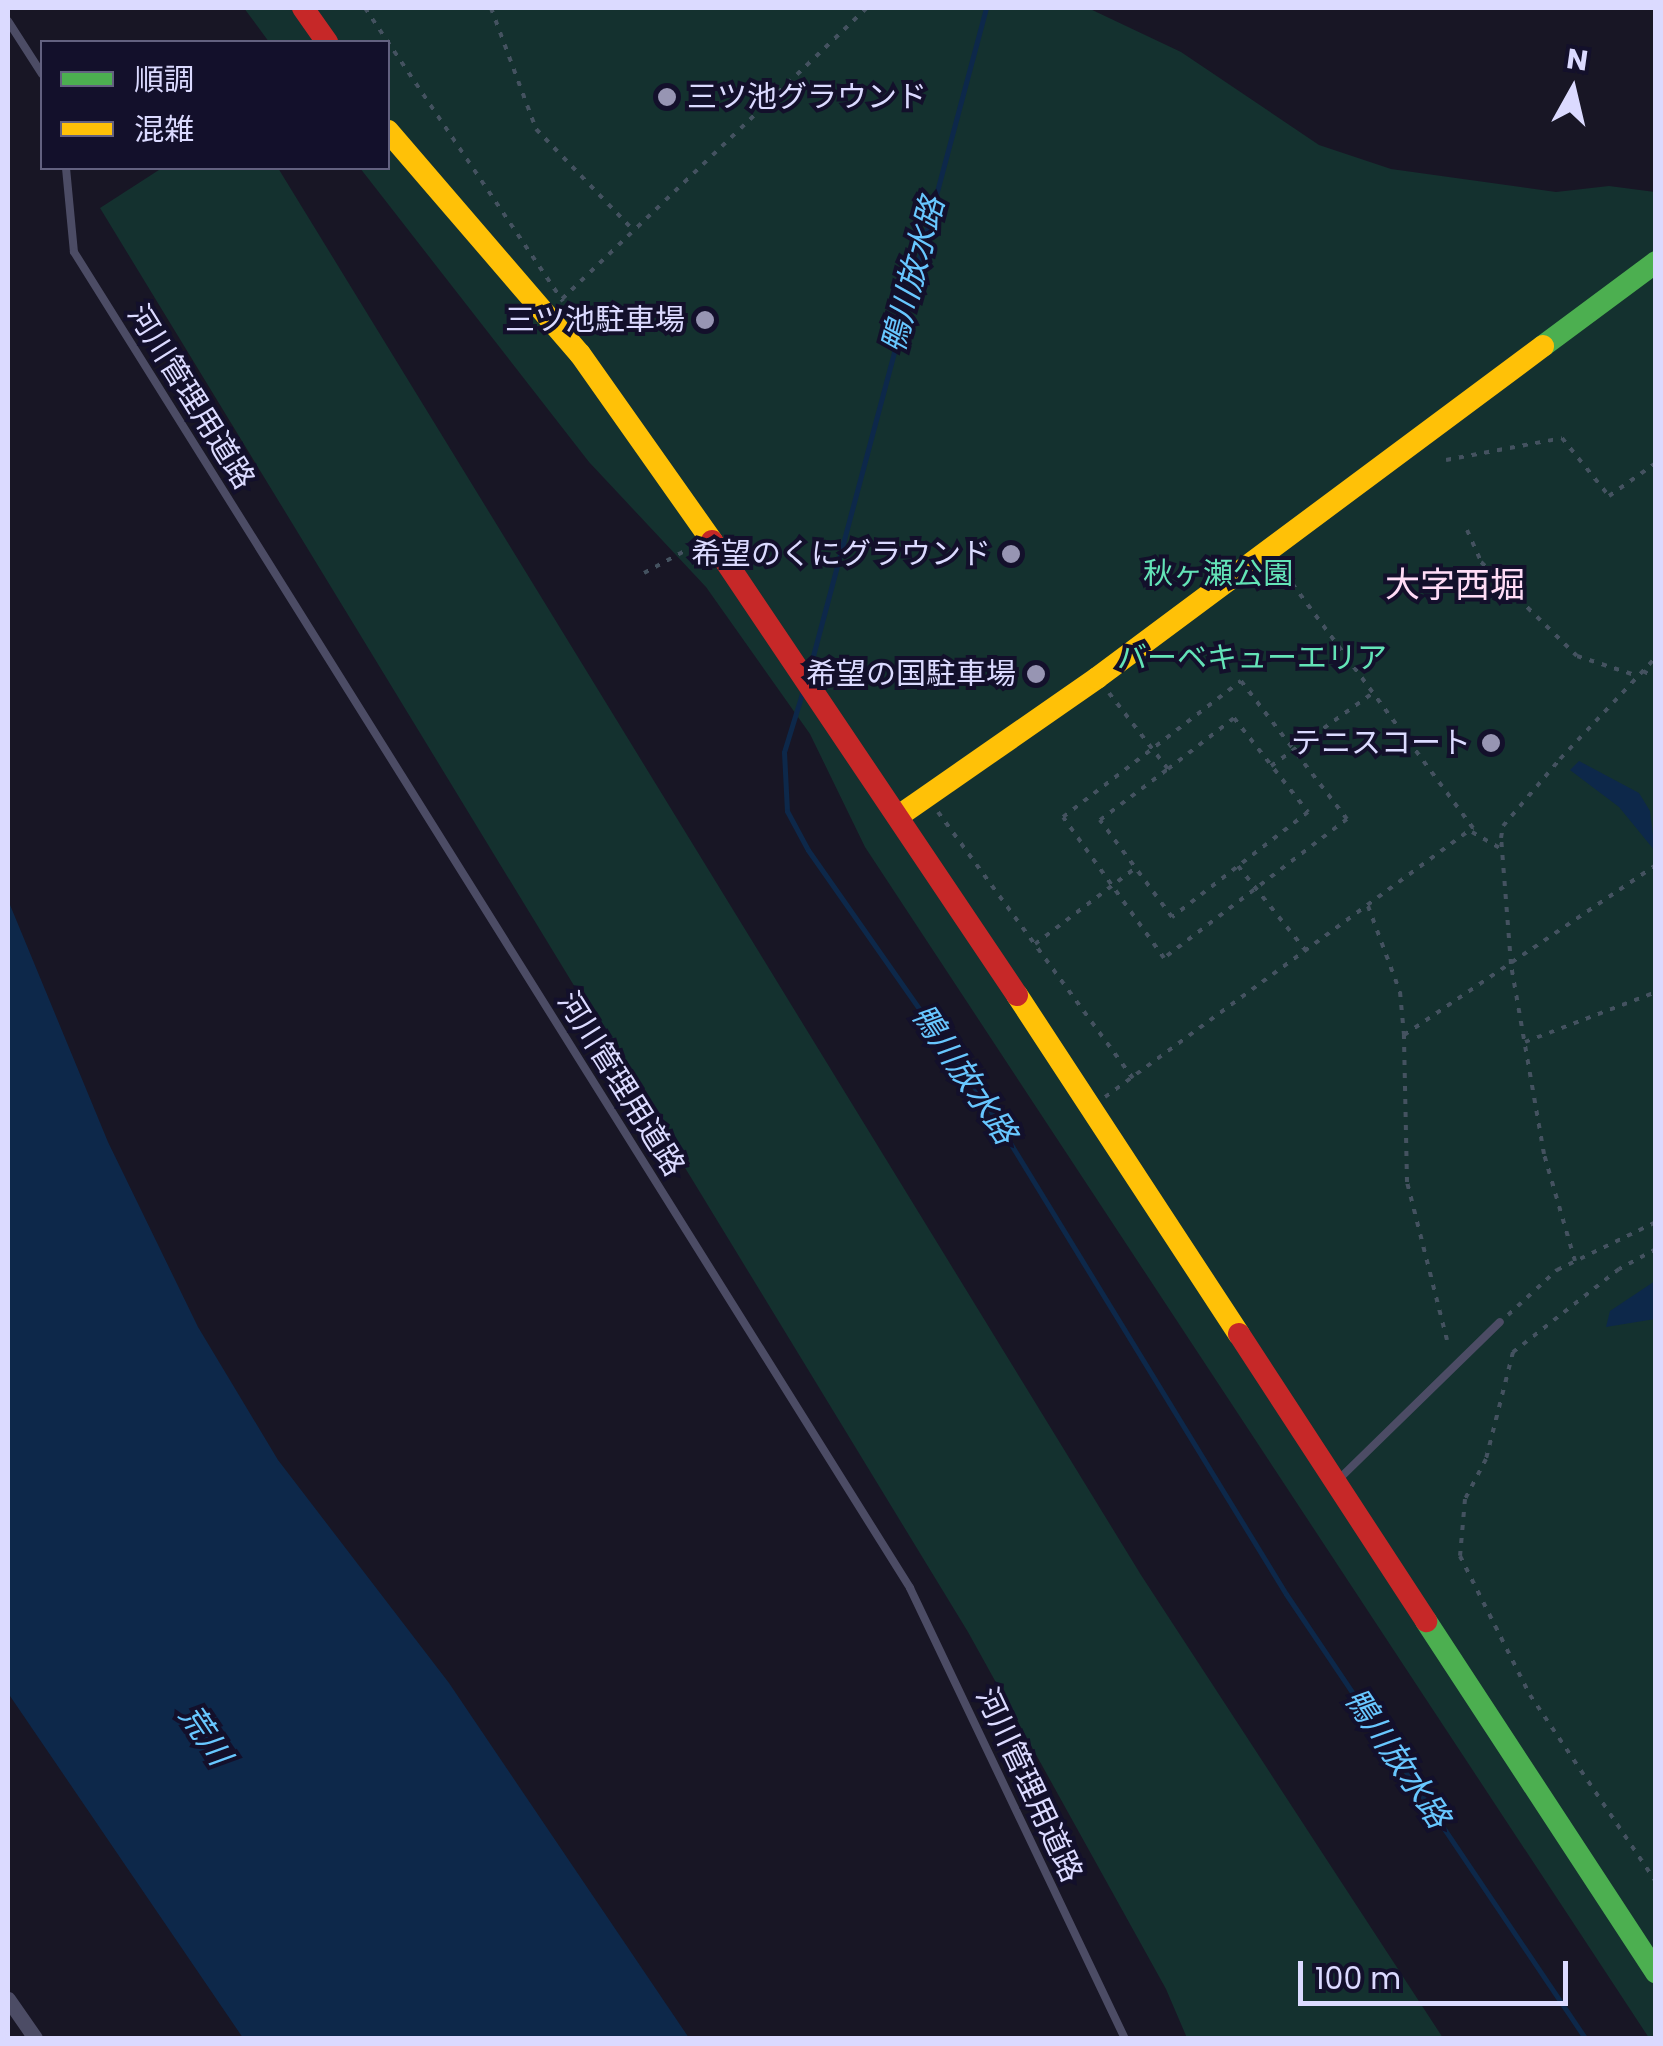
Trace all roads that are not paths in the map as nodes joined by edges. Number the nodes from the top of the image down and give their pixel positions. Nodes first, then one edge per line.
1 (303, 8) edge
2 (8, 20) edge
3 (326, 40) edge
4 (40, 71) edge
5 (390, 133) edge
6 (66, 170) edge
7 (1656, 262) edge
8 (900, 814) junction
9 (1500, 1322) road end
10 (1335, 1483) junction
11 (1656, 1974) edge
12 (8, 1999) edge
13 (35, 2038) edge
14 (1125, 2038) edge

1 - 3 street
2 - 4 lane
5 - 8 street
6 - 14 lane, 河川管理用道路
7 - 8 street
8 - 10 street
9 - 10 lane
10 - 11 street
12 - 13 street

